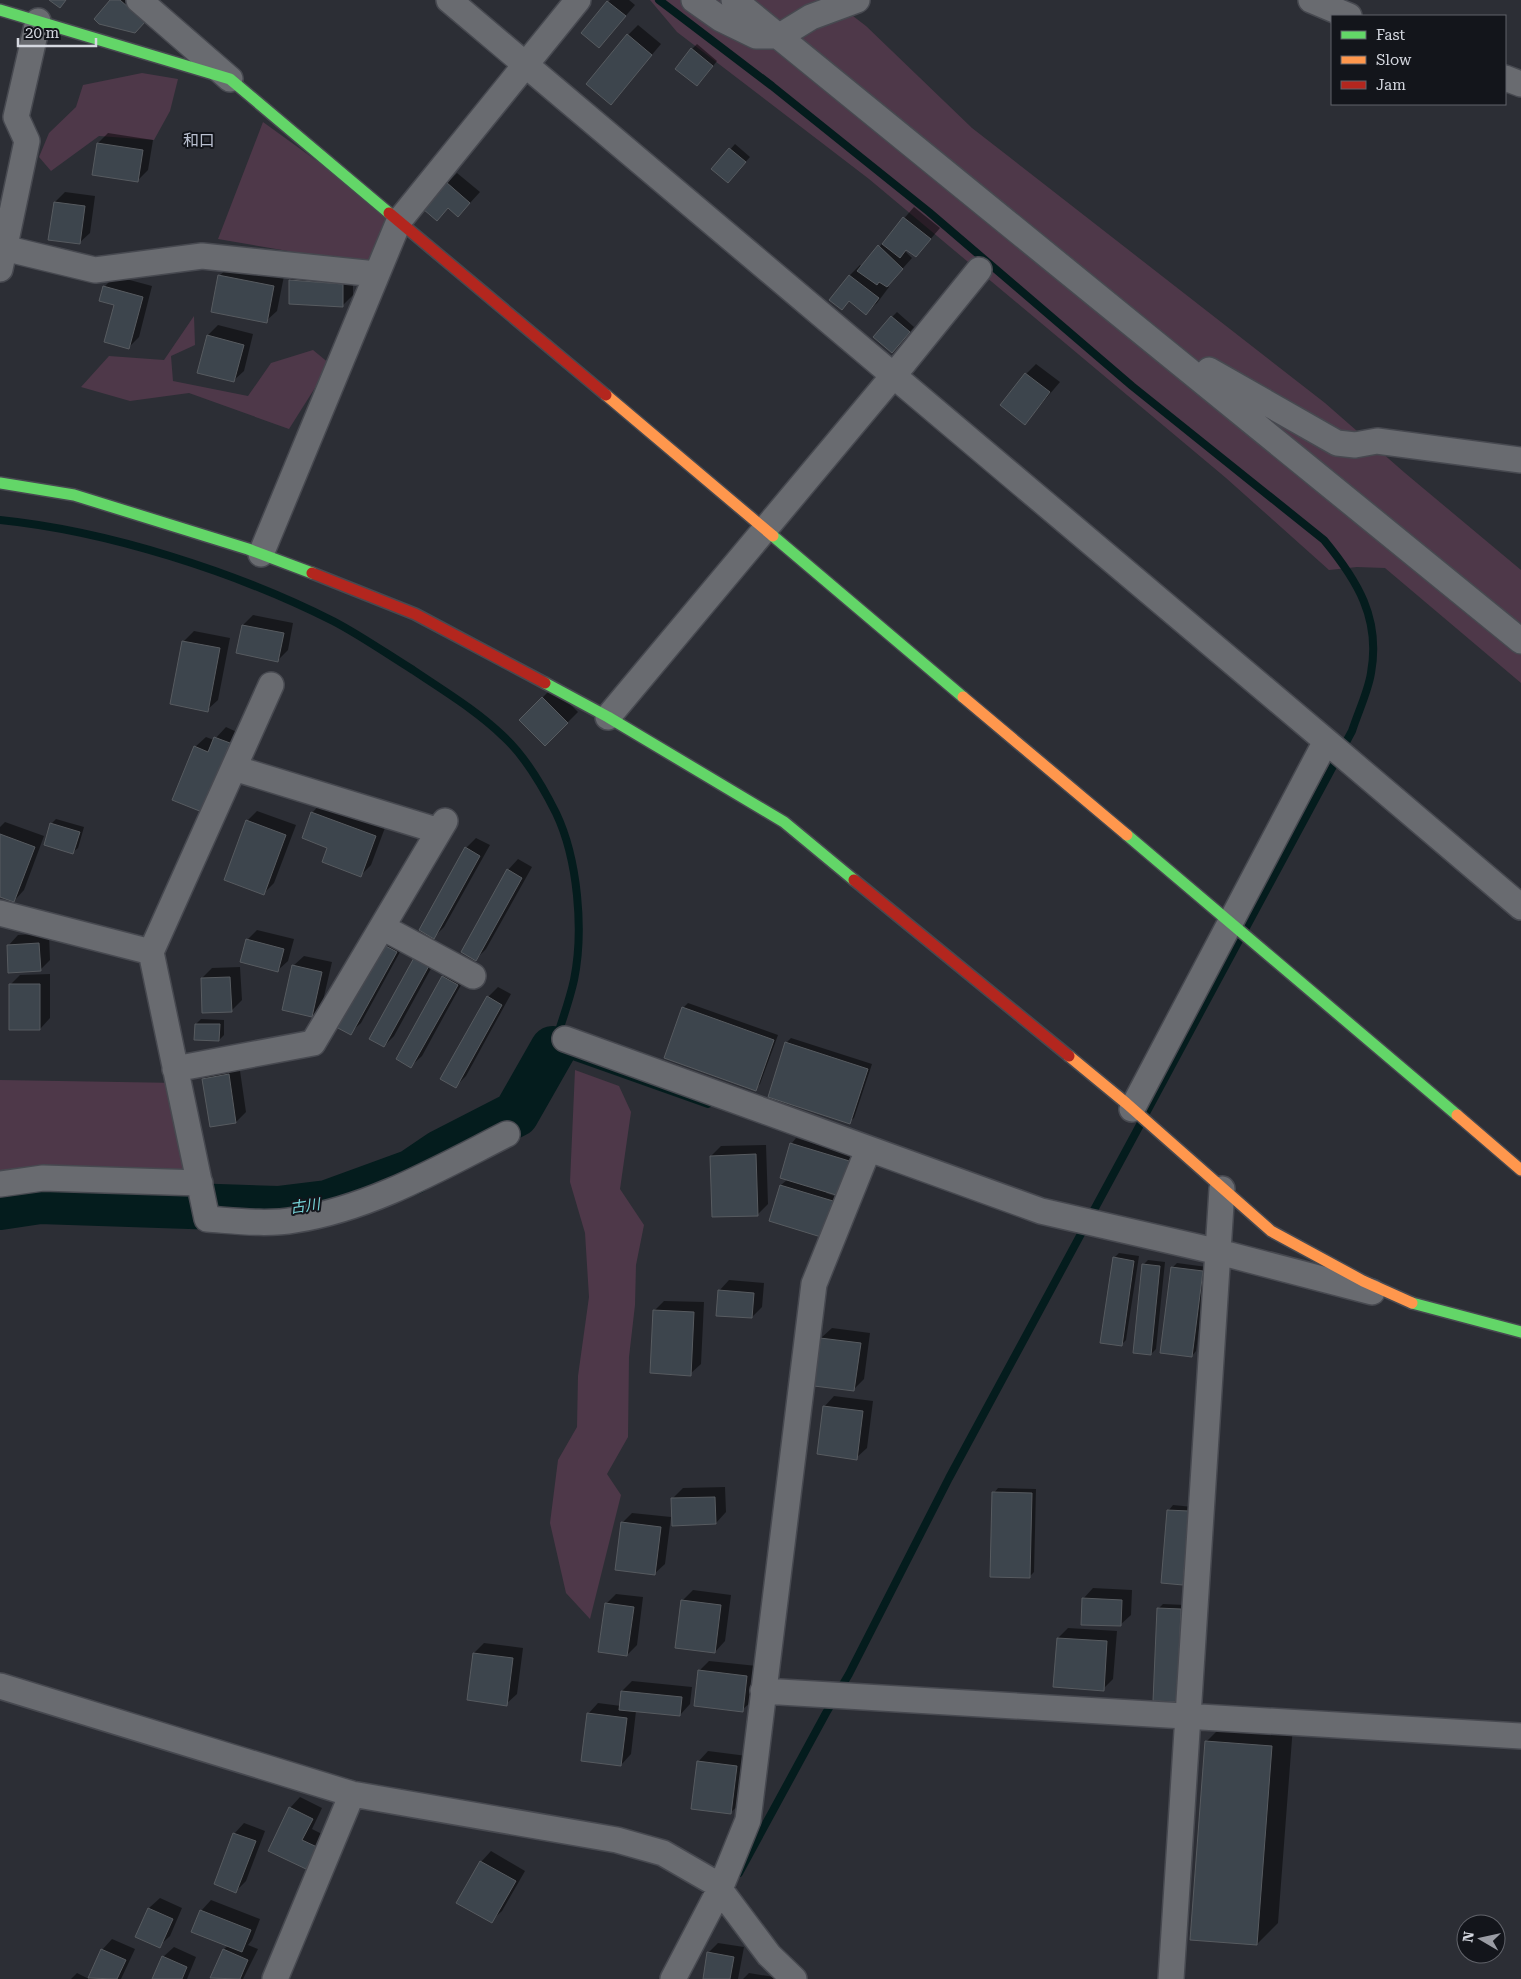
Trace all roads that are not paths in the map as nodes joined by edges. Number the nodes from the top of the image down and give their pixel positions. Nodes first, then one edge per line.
1 (139, 0) edge
2 (449, 0) edge
3 (578, 0) edge
4 (694, 0) edge
5 (734, 0) edge
6 (857, 0) edge
7 (1311, 0) edge
8 (0, 10) edge
9 (1347, 15) edge
10 (38, 21) junction
11 (780, 36) junction
12 (525, 64) junction
13 (1506, 78) edge
14 (230, 79) junction
15 (1521, 84) edge
16 (398, 221) junction
17 (2, 258) edge
18 (979, 270) dead end
19 (376, 274) junction
20 (1193, 372) junction
21 (894, 376) junction
22 (1521, 460) edge
23 (0, 483) edge
24 (764, 528) junction
25 (261, 554) junction
26 (1521, 641) edge
27 (271, 685) dead end
28 (608, 717) junction
29 (1326, 741) junction
30 (234, 768) junction
31 (1521, 907) edge
32 (0, 912) edge
33 (1231, 922) junction
34 (382, 928) junction
35 (151, 952) junction
36 (473, 976) dead end
37 (565, 1039) dead end
38 (175, 1068) junction
39 (1140, 1117) junction
40 (507, 1134) dead end
41 (868, 1150) junction
42 (1521, 1170) edge
43 (0, 1184) edge
44 (200, 1184) junction
45 (1222, 1189) junction
46 (1219, 1252) junction
47 (1411, 1303) junction
48 (1521, 1332) edge
49 (0, 1686) edge
50 (762, 1691) junction
51 (1188, 1715) junction
52 (1521, 1736) edge
53 (352, 1794) junction
54 (720, 1889) junction
55 (275, 1979) edge
56 (673, 1979) edge
57 (794, 1979) edge
58 (1171, 1979) edge

1 - 14 street
2 - 12 street
3 - 12 street
4 - 11 street
5 - 11 street
6 - 11 street
7 - 9 street
8 - 10 street
10 - 14 street
10 - 17 street
11 - 20 street
12 - 16 street
12 - 21 street
13 - 15 street
14 - 16 street
16 - 19 street
16 - 24 street
17 - 19 street
18 - 21 street
19 - 25 street
20 - 22 street
20 - 26 street
21 - 24 street
21 - 29 street
23 - 25 street
24 - 28 street
24 - 33 street
25 - 28 street
27 - 30 street
28 - 39 street
29 - 31 street
29 - 33 street
30 - 34 street
30 - 35 street
32 - 35 street
33 - 39 street
33 - 42 street
34 - 36 street
34 - 38 street
35 - 38 street
37 - 41 street
38 - 44 street
39 - 45 street
40 - 44 street
41 - 46 street
41 - 50 street
43 - 44 street
45 - 46 street
45 - 47 street
46 - 47 street
46 - 51 street
47 - 48 street
49 - 53 street
50 - 51 street
50 - 54 street
51 - 52 street
51 - 58 street
53 - 54 street
53 - 55 street
54 - 56 street
54 - 57 street

